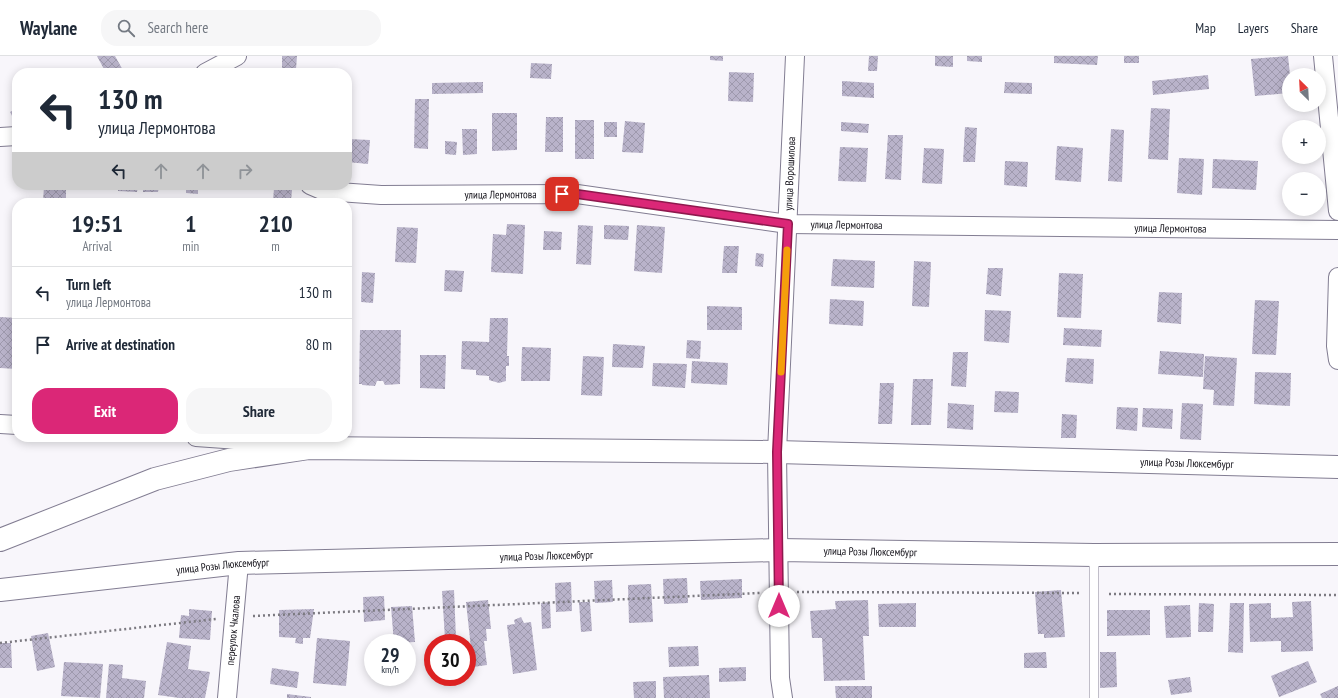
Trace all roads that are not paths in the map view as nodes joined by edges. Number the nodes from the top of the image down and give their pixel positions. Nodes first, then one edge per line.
1 (237, 56) edge
2 (796, 56) edge
3 (1323, 56) edge
4 (214, 68) edge
5 (12, 136) edge
6 (0, 137) edge
7 (322, 190) edge
8 (1338, 211) edge
9 (788, 224) junction
10 (1338, 230) edge
11 (1338, 277) edge
12 (1338, 360) edge
13 (0, 424) edge
14 (12, 425) edge
15 (273, 442) edge
16 (365, 448) junction
17 (777, 452) junction
18 (1338, 467) edge
19 (0, 540) edge
20 (779, 550) junction
21 (1338, 554) edge
22 (1094, 555) junction
23 (239, 563) junction
24 (0, 590) edge
25 (227, 698) edge
26 (782, 698) edge
27 (1094, 698) edge

1 - 4 street
2 - 9 street, улица Ворошилова
3 - 8 street
5 - 6 street
7 - 9 street, улица Лермонтова
9 - 10 street, улица Лермонтова
9 - 17 street, улица Ворошилова
11 - 12 street
13 - 14 street
15 - 16 street, улица Розы Люксембург
16 - 17 main road, улица Розы Люксембург
16 - 19 main road, улица Розы Люксембург
17 - 18 main road, улица Розы Люксембург
17 - 20 street, улица Ворошилова
20 - 22 main road, улица Розы Люксембург
20 - 23 main road, улица Розы Люксембург
20 - 26 street, улица Ворошилова
21 - 22 main road, улица Розы Люксембург
22 - 27 lane
23 - 24 main road, улица Розы Люксембург
23 - 25 street, переулок Чкалова

